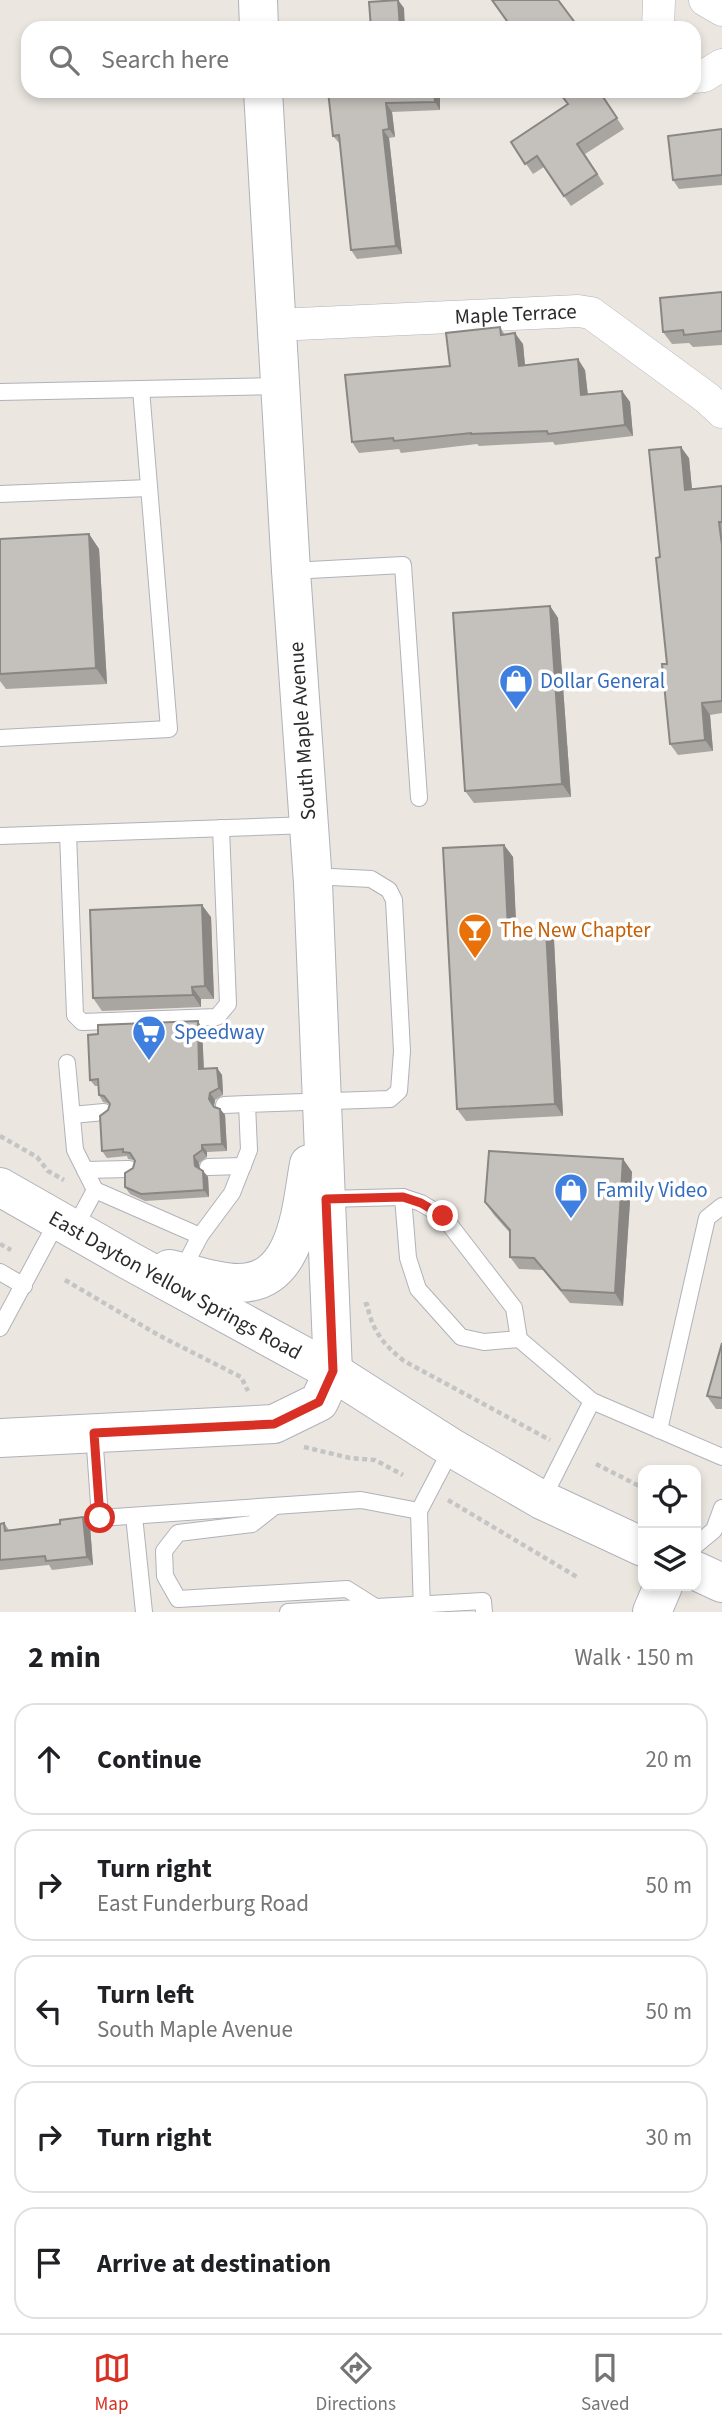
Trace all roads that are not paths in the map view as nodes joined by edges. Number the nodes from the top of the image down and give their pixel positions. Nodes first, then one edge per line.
1 (258, 0) edge
2 (659, 0) edge
3 (705, 0) edge
4 (722, 10) edge
5 (259, 21) edge
6 (658, 21) edge
7 (722, 65) edge
8 (701, 76) edge
9 (263, 98) edge
10 (276, 325) junction
11 (280, 386) junction
12 (141, 389) junction
13 (0, 392) edge
14 (722, 412) edge
15 (149, 488) junction
16 (0, 494) edge
17 (291, 571) junction
18 (0, 738) edge
19 (419, 798) dead end
20 (309, 825) junction
21 (221, 828) junction
22 (68, 834) junction
23 (0, 836) edge
24 (312, 876) junction
25 (67, 1063) dead end
26 (322, 1101) junction
27 (247, 1104) junction
28 (224, 1105) dead end
29 (104, 1112) edge
30 (72, 1115) junction
31 (243, 1166) junction
32 (208, 1167) dead end
33 (129, 1169) edge
34 (85, 1170) junction
35 (0, 1187) edge
36 (95, 1189) junction
37 (403, 1197) junction
38 (326, 1199) junction
39 (722, 1206) edge
40 (66, 1224) junction
41 (200, 1236) junction
42 (128, 1260) junction
43 (182, 1271) junction
44 (0, 1272) edge
45 (24, 1286) junction
46 (0, 1328) edge
47 (519, 1339) junction
48 (333, 1371) junction
49 (592, 1401) junction
50 (659, 1430) junction
51 (94, 1433) junction
52 (0, 1438) edge
53 (452, 1448) junction
54 (722, 1457) edge
55 (542, 1500) junction
56 (275, 1506) junction
57 (722, 1508) edge
58 (419, 1511) junction
59 (134, 1516) junction
60 (701, 1541) edge
61 (638, 1545) edge
62 (701, 1573) edge
63 (722, 1583) edge
64 (661, 1591) edge
65 (374, 1606) junction
66 (421, 1607) edge
67 (144, 1612) edge
68 (288, 1612) edge
69 (484, 1612) edge
70 (652, 1612) edge

1 - 5 main road
2 - 6 street
3 - 4 street
7 - 8 street
9 - 10 main road, South Maple Avenue
10 - 11 main road, South Maple Avenue
10 - 14 street, Maple Terrace
11 - 12 lane
11 - 17 main road, South Maple Avenue
12 - 13 lane
12 - 15 lane
15 - 16 lane
15 - 18 lane
17 - 19 lane
17 - 20 main road, South Maple Avenue
20 - 21 lane
20 - 24 main road, South Maple Avenue
21 - 22 lane
21 - 22 lane
22 - 23 lane
24 - 26 main road, South Maple Avenue
24 - 26 lane
25 - 30 lane
26 - 27 lane
26 - 38 main road, South Maple Avenue
26 - 43 main road
27 - 28 lane
27 - 31 lane
29 - 30 lane
30 - 34 lane
31 - 32 lane
31 - 41 lane
33 - 34 lane
34 - 36 lane
35 - 40 main road, East Dayton Yellow Springs Road
36 - 40 lane
36 - 41 lane
37 - 38 lane
37 - 47 lane
37 - 47 lane
38 - 48 main road, South Maple Avenue
39 - 50 lane
40 - 42 main road, East Dayton Yellow Springs Road
40 - 45 lane
41 - 43 lane
42 - 43 main road
42 - 48 main road, East Dayton Yellow Springs Road
44 - 45 lane
45 - 46 lane
47 - 49 lane
48 - 51 main road
48 - 53 main road, East Dayton Yellow Springs Road
49 - 50 lane
49 - 55 lane
50 - 54 lane
51 - 52 main road
51 - 59 lane
53 - 55 main road, East Dayton Yellow Springs Road
53 - 58 lane
55 - 61 main road, East Dayton Yellow Springs Road
56 - 58 lane
56 - 59 lane
56 - 65 lane
57 - 60 lane
58 - 66 lane
59 - 67 lane
62 - 63 main road
64 - 70 main road
65 - 66 lane
65 - 68 lane
66 - 69 lane

